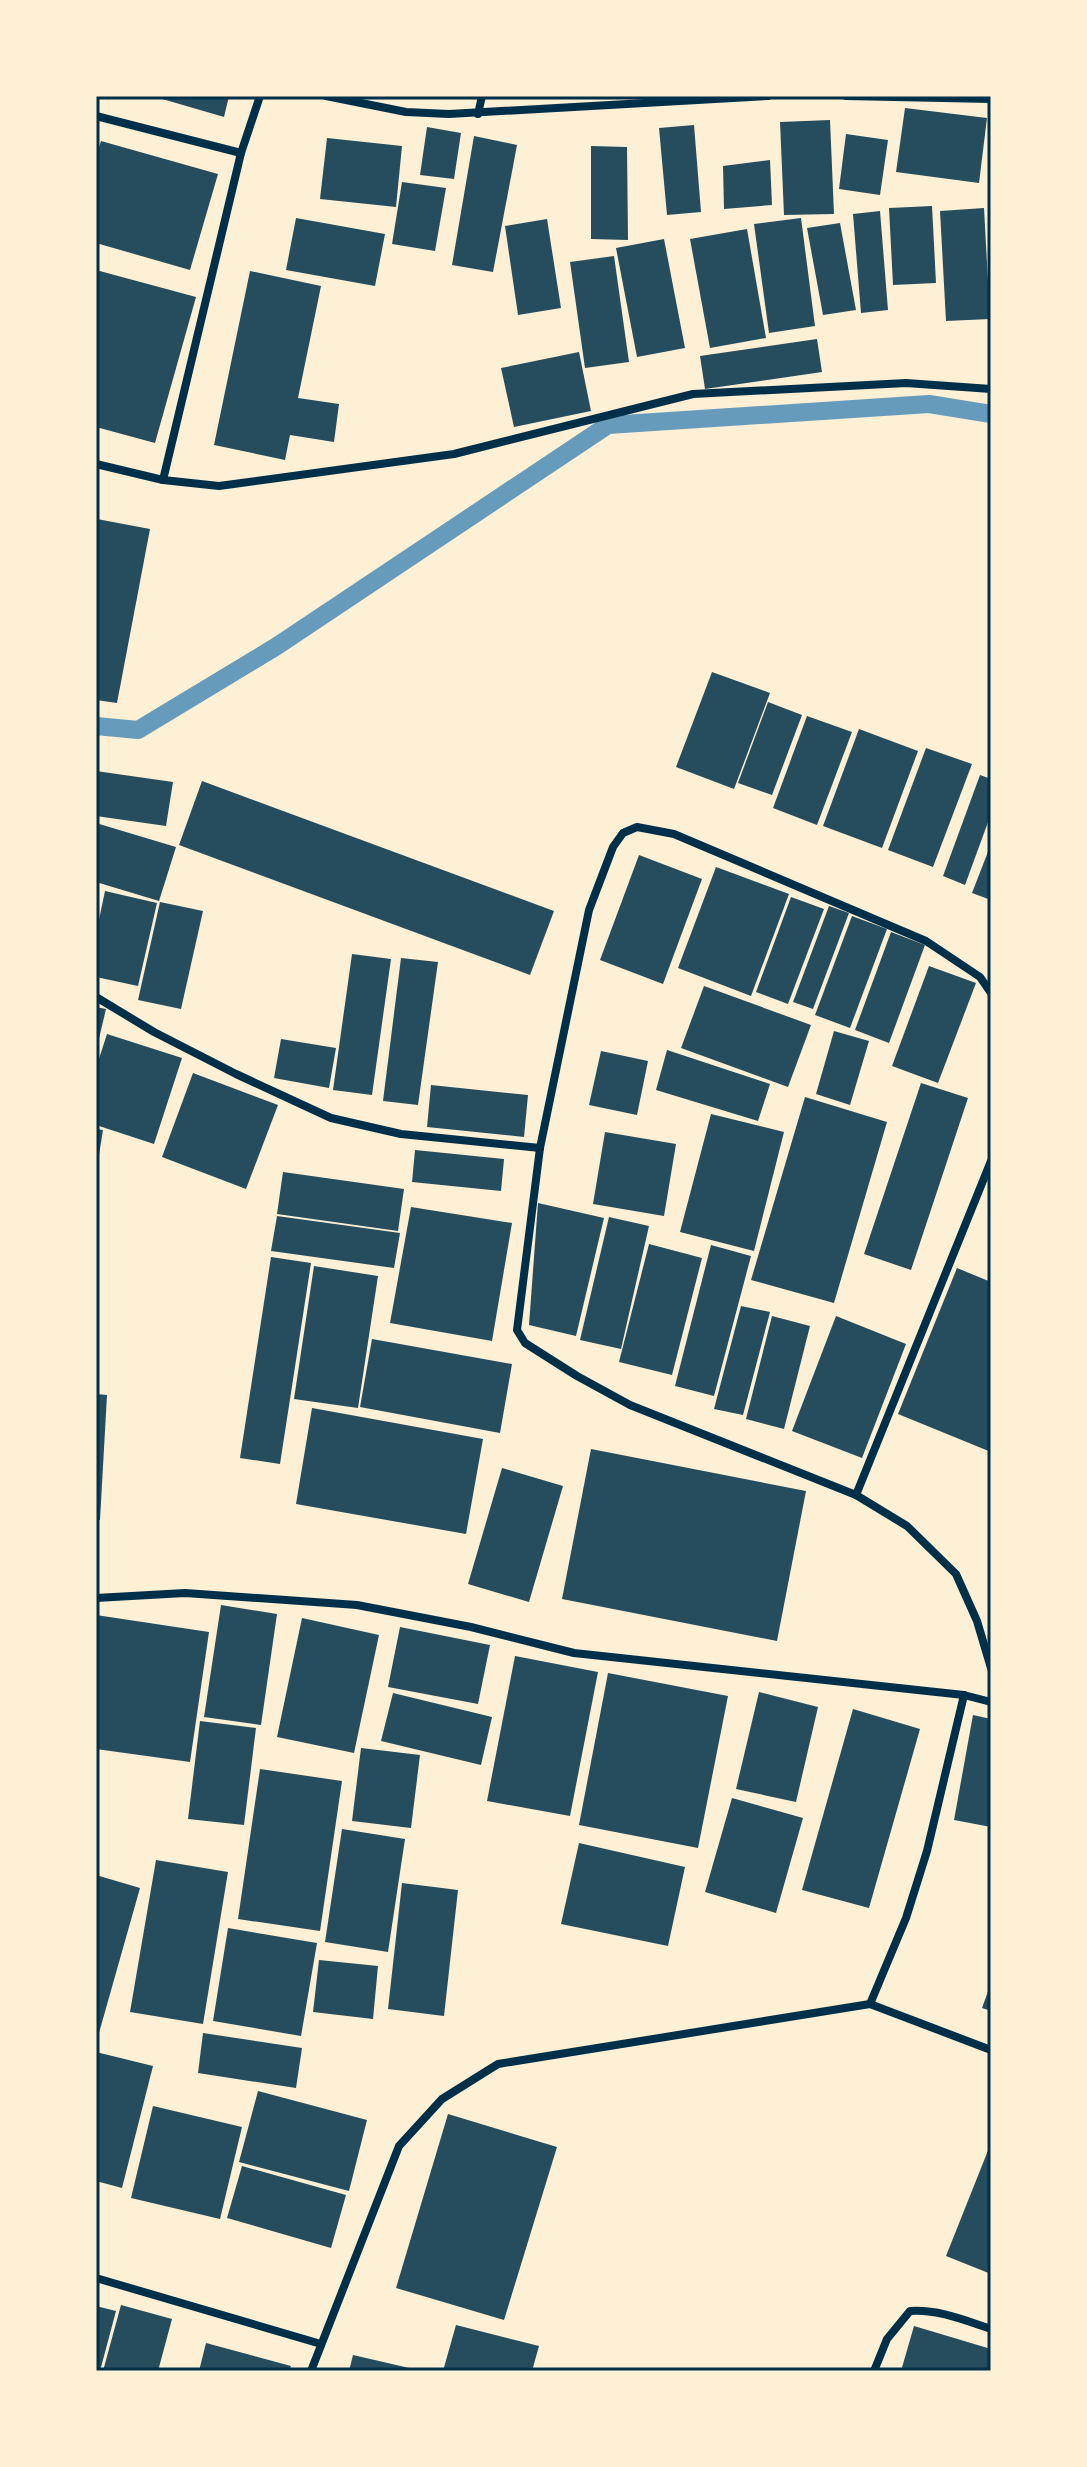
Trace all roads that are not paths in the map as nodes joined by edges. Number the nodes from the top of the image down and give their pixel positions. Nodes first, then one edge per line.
1 (260, 96) edge
2 (326, 96) edge
3 (482, 96) edge
4 (768, 96) edge
5 (846, 96) edge
6 (991, 99) edge
7 (478, 114) junction
8 (96, 116) edge
9 (241, 153) junction
10 (991, 389) edge
11 (96, 464) edge
12 (163, 480) junction
13 (991, 993) edge
14 (96, 997) edge
15 (540, 1148) junction
16 (991, 1161) edge
17 (856, 1495) junction
18 (96, 1598) edge
19 (991, 1668) edge
20 (964, 1695) junction
21 (991, 1702) edge
22 (870, 2004) junction
23 (991, 2050) edge
24 (96, 2278) edge
25 (991, 2329) edge
26 (321, 2344) junction
27 (311, 2371) edge
28 (874, 2371) edge

1 - 9 street
2 - 7 street
3 - 7 street
4 - 7 street
5 - 6 street
8 - 9 street
9 - 12 street
10 - 12 street
11 - 12 street
13 - 15 street
14 - 15 street
15 - 17 street
16 - 17 street
17 - 19 street
18 - 20 street
20 - 21 street
20 - 22 street
22 - 23 street
22 - 26 street
24 - 26 street
25 - 28 street
26 - 27 street

